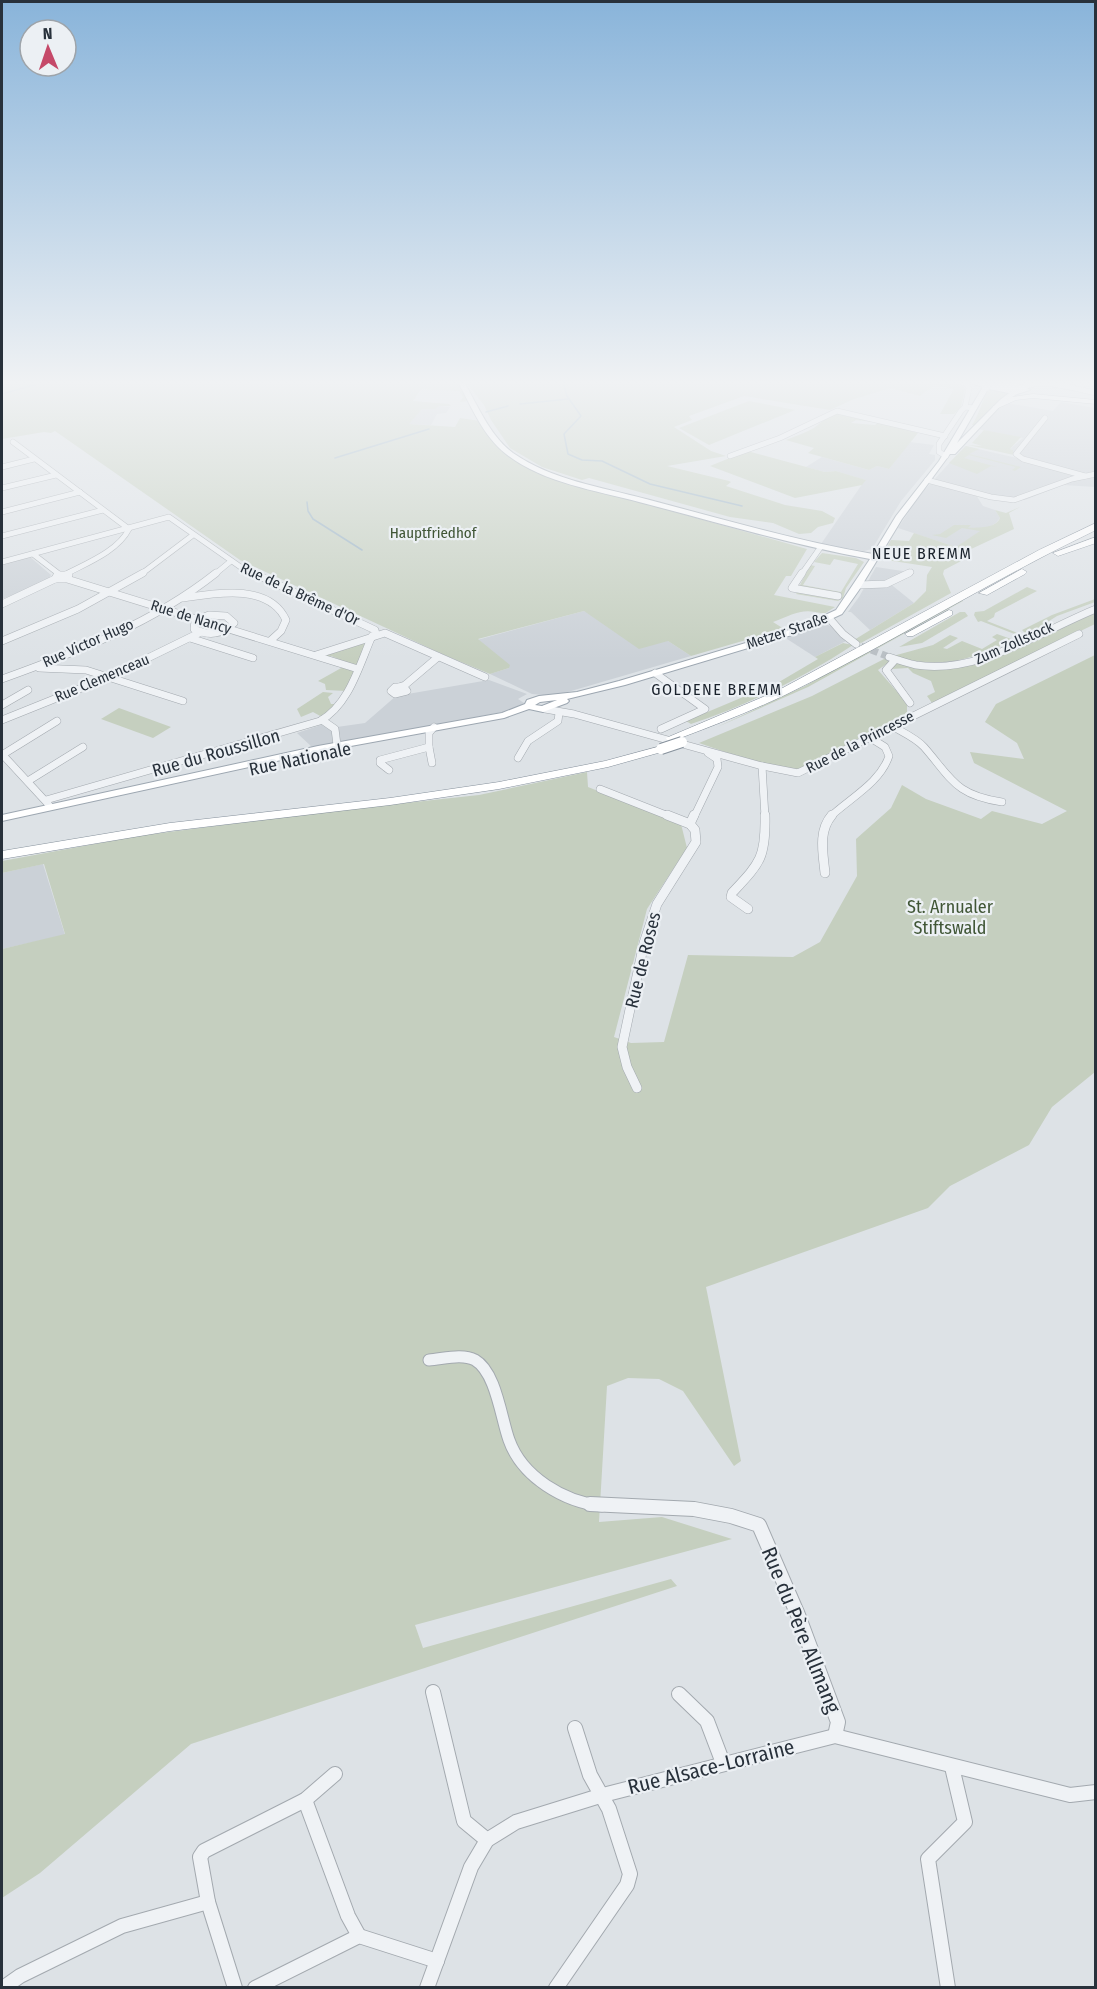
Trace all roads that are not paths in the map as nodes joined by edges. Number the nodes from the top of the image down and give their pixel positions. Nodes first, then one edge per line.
1 (56, 475) joint
2 (554, 475) edge
3 (931, 475) edge
4 (1081, 475) edge
5 (1091, 475) edge
6 (1085, 476) junction
7 (927, 480) junction
8 (2, 488) edge
9 (80, 492) junction
10 (103, 510) junction
11 (2, 512) edge
12 (1095, 526) edge
13 (128, 528) junction
14 (1095, 534) edge
15 (193, 535) junction
16 (2, 536) edge
17 (1095, 540) edge
18 (820, 548) junction
19 (1058, 553) junction
20 (33, 554) junction
21 (875, 557) junction
22 (231, 561) junction
23 (2, 562) edge
24 (911, 572) dead end
25 (62, 576) junction
26 (273, 583) junction
27 (858, 585) junction
28 (111, 592) junction
29 (838, 596) dead end
30 (257, 597) junction
31 (177, 599) junction
32 (2, 604) edge
33 (162, 608) junction
34 (1095, 609) edge
35 (829, 618) junction
36 (198, 619) junction
37 (229, 629) junction
38 (201, 632) junction
39 (1079, 634) dead end
40 (374, 635) junction
41 (190, 638) junction
42 (2, 641) edge
43 (270, 641) junction
44 (856, 644) tunnel mouth
45 (316, 655) junction
46 (438, 657) junction
47 (254, 658) dead end
48 (30, 669) junction
49 (358, 669) junction
50 (655, 673) junction
51 (484, 676) dead end
52 (109, 677) junction
53 (2, 679) edge
54 (622, 683) junction
55 (403, 689) dead end
56 (28, 690) dead end
57 (183, 701) dead end
58 (910, 703) dead end
59 (2, 705) edge
60 (545, 707) junction
61 (2, 720) edge
62 (322, 720) junction
63 (57, 721) dead end
64 (891, 726) junction
65 (661, 729) dead end
66 (431, 730) junction
67 (684, 737) junction
68 (869, 737) junction
69 (340, 744) junction
70 (657, 746) junction
71 (83, 747) dead end
72 (429, 747) junction
73 (702, 749) junction
74 (2, 754) edge
75 (518, 758) dead end
76 (432, 763) dead end
77 (762, 766) junction
78 (389, 770) dead end
79 (28, 781) junction
80 (600, 789) dead end
81 (1002, 802) dead end
82 (53, 805) junction
83 (2, 818) edge
84 (690, 824) junction
85 (2, 849) edge
86 (2, 855) edge
87 (825, 873) dead end
88 (748, 909) dead end
89 (637, 1088) dead end
90 (429, 1360) dead end
91 (433, 1692) dead end
92 (679, 1694) dead end
93 (574, 1728) dead end
94 (835, 1736) junction
95 (723, 1763) junction
96 (952, 1767) junction
97 (335, 1774) dead end
98 (1095, 1792) edge
99 (603, 1795) junction
100 (305, 1800) junction
101 (487, 1840) junction
102 (208, 1902) junction
103 (359, 1936) junction
104 (437, 1960) junction
105 (3, 1988) edge
106 (235, 1988) edge
107 (255, 1988) edge
108 (427, 1988) edge
109 (556, 1988) edge
110 (948, 1988) edge

1 - 8 street
1 - 9 street
2 - 18 main road
3 - 7 main road, Metzer Straße
4 - 6 street
5 - 6 street
6 - 7 street
7 - 21 main road, Metzer Straße
9 - 10 street
9 - 11 street
10 - 13 street
10 - 16 street
12 - 67 highway
13 - 15 street, Rue de la Brême d'Or
13 - 20 street
13 - 25 street
14 - 19 highway
15 - 22 street, Rue de la Brême d'Or
15 - 28 street
17 - 19 highway
18 - 21 main road
18 - 29 street
19 - 67 highway
20 - 23 street
20 - 25 street, Rue de Nancy
21 - 27 main road, Metzer Straße
22 - 26 street, Rue de la Brême d'Or
22 - 31 street, Rue Victor Hugo
24 - 27 street
25 - 28 street, Rue de Nancy
25 - 32 street
26 - 30 street
26 - 40 street, Rue de la Brême d'Or
27 - 35 main road, Metzer Straße
28 - 33 street, Rue de Nancy
28 - 42 street
30 - 31 street
30 - 43 street
31 - 33 street, Rue Victor Hugo
33 - 36 street, Rue de Nancy
33 - 48 street, Rue Victor Hugo
34 - 58 street, Zum Zollstock
35 - 44 street
35 - 50 main road, Metzer Straße
36 - 37 street, Rue de Nancy
36 - 37 street
36 - 38 street
37 - 38 street, Rue Clemenceau
37 - 43 street, Rue de Nancy
38 - 41 street, Rue Clemenceau
39 - 64 street, Rue de la Princesse
40 - 45 street, Rue de la Brême d'Or
40 - 46 street
40 - 49 street, Rue du Roussillon
41 - 47 street
41 - 52 street, Rue Clemenceau
43 - 45 street, Rue de Nancy
45 - 49 street
46 - 51 street
46 - 55 street
48 - 52 street
48 - 53 street, Rue Victor Hugo
49 - 62 street, Rue du Roussillon
50 - 54 main road, Metzer Straße
50 - 65 street
52 - 57 street
52 - 61 street, Rue Clemenceau
54 - 60 main road, Metzer Straße
54 - 60 main road, Metzer Straße
56 - 59 street
60 - 66 main road, Rue Nationale
60 - 73 street, Rue de la Princesse
60 - 75 street
62 - 69 street
62 - 82 street, Rue du Roussillon
63 - 74 street
64 - 68 street, Rue de la Princesse
64 - 81 street
66 - 69 main road, Rue Nationale
66 - 72 street
67 - 70 highway, bridge
68 - 77 street, Rue de la Princesse
68 - 87 street
69 - 82 main road, Rue Nationale
70 - 85 highway
70 - 86 highway
71 - 79 street
72 - 76 street
72 - 78 street
73 - 77 street, Rue de la Princesse
73 - 84 street, Rue de Roses
74 - 79 street
77 - 88 street
79 - 82 street
80 - 84 street
82 - 83 main road, Rue Nationale
84 - 89 street, Rue de Roses
90 - 94 street, Rue du Père Allmang
91 - 101 street
92 - 95 street
93 - 99 street
94 - 95 street, Rue Alsace-Lorraine
94 - 96 street, Rue Alsace-Lorraine
95 - 99 street, Rue Alsace-Lorraine
96 - 98 street, Rue Alsace-Lorraine
96 - 110 street
97 - 100 street
99 - 101 street, Rue Alsace-Lorraine
99 - 109 street
100 - 102 street
100 - 103 street
101 - 104 street, Rue Alsace-Lorraine
102 - 105 street
102 - 106 street
103 - 104 street
103 - 107 street
104 - 108 street, Rue Alsace-Lorraine

